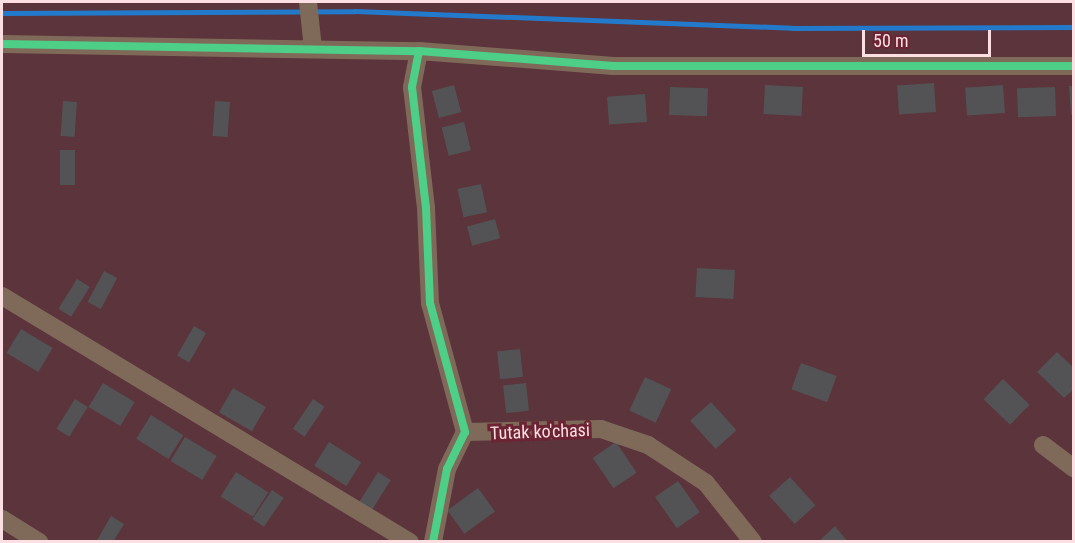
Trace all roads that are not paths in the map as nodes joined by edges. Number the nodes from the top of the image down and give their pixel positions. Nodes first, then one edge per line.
1 (308, 2) edge
2 (314, 43) junction
3 (2, 44) edge
4 (419, 51) junction
5 (1074, 66) edge
6 (2, 296) edge
7 (465, 432) junction
8 (1043, 445) dead end
9 (1074, 468) edge
10 (3, 520) edge
11 (396, 540) edge
12 (6, 542) edge
13 (39, 542) edge
14 (433, 542) edge
15 (753, 542) edge

1 - 2 street
2 - 3 street
2 - 4 street
4 - 5 street
4 - 7 street
6 - 11 street
7 - 14 street
7 - 15 street, Tutak ko'chasi
8 - 9 street
10 - 12 street
10 - 13 street

